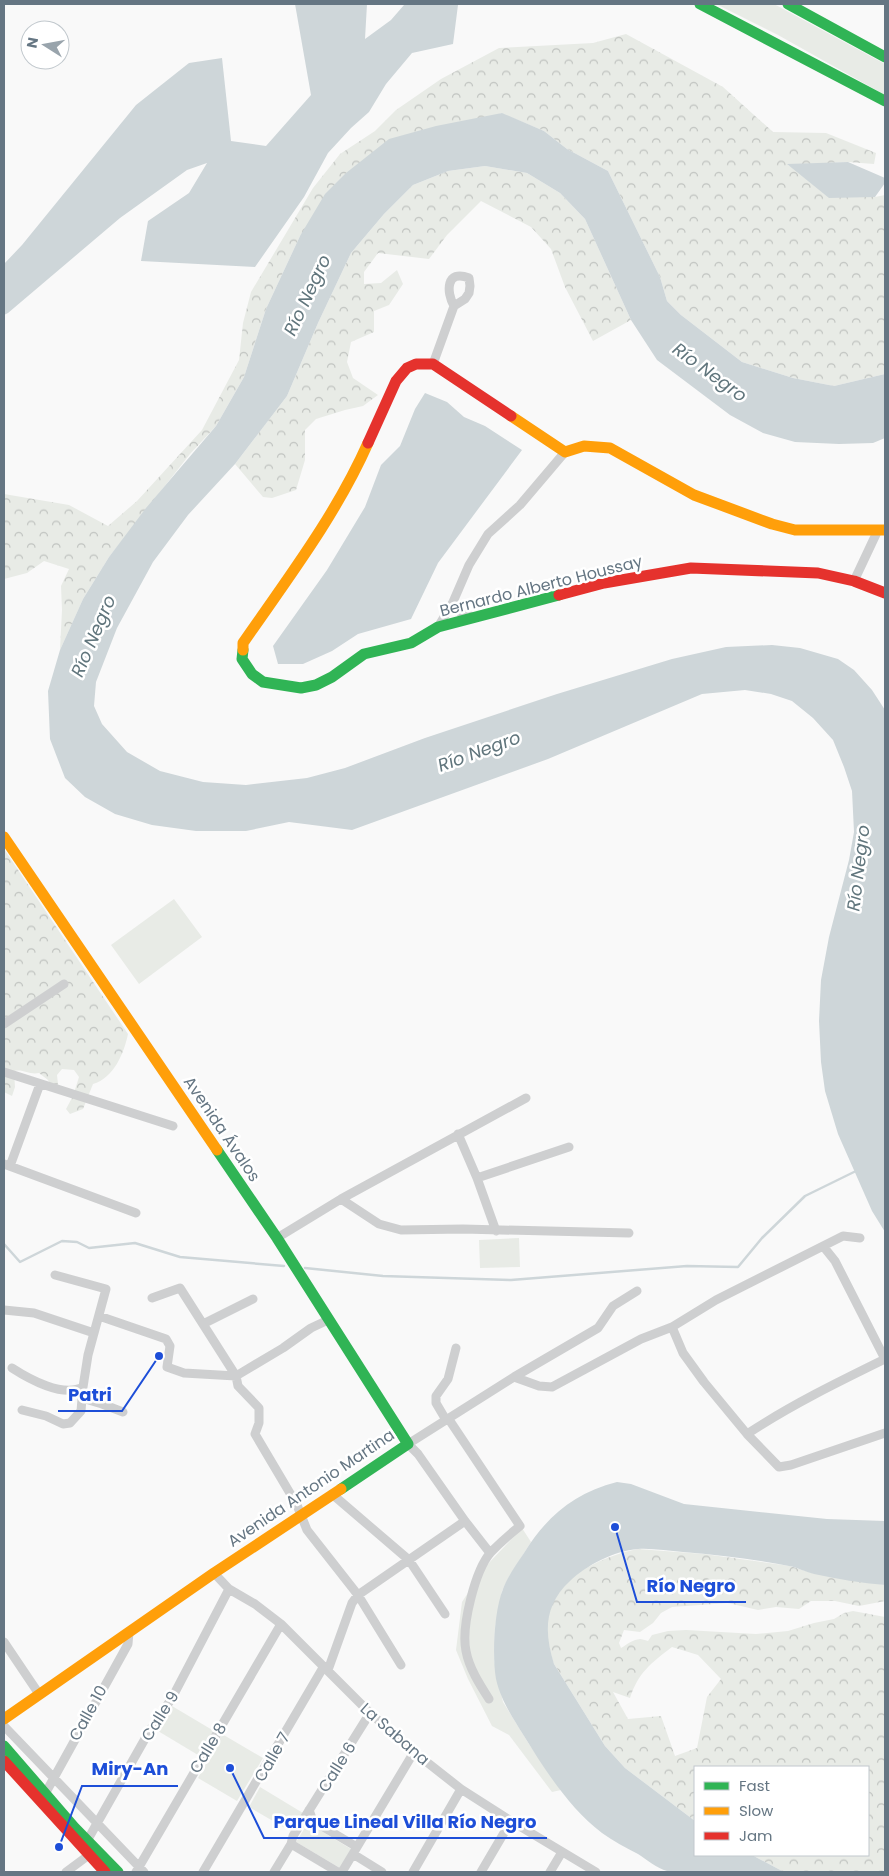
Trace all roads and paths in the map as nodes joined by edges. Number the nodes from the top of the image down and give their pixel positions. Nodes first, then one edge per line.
1 (700, 4) edge
2 (788, 4) edge
3 (885, 57) edge
4 (885, 101) edge
5 (454, 306) dead end
6 (433, 364) junction
7 (565, 452) junction
8 (882, 530) edge
9 (854, 581) junction
10 (885, 593) edge
11 (453, 602) junction
12 (473, 617) junction
13 (438, 627) junction
14 (4, 836) edge
15 (64, 984) dead end
16 (4, 1024) edge
17 (4, 1072) edge
18 (40, 1084) junction
19 (526, 1098) dead end
20 (173, 1126) dead end
21 (458, 1134) junction
22 (569, 1147) dead end
23 (7, 1165) edge
24 (477, 1178) junction
25 (341, 1199) junction
26 (136, 1213) dead end
27 (496, 1231) junction
28 (629, 1233) dead end
29 (277, 1238) junction
30 (860, 1238) dead end
31 (823, 1246) junction
32 (56, 1275) dead end
33 (638, 1291) dead end
34 (152, 1298) dead end
35 (253, 1298) dead end
36 (4, 1310) edge
37 (99, 1316) junction
38 (328, 1320) junction
39 (203, 1324) junction
40 (672, 1327) junction
41 (94, 1333) junction
42 (456, 1348) dead end
43 (885, 1359) edge
44 (12, 1368) dead end
45 (236, 1376) junction
46 (514, 1377) junction
47 (83, 1387) junction
48 (82, 1398) junction
49 (22, 1410) dead end
50 (123, 1412) dead end
51 (447, 1419) junction
52 (885, 1433) edge
53 (747, 1434) junction
54 (408, 1444) junction
55 (332, 1494) junction
56 (301, 1515) junction
57 (464, 1521) junction
58 (490, 1553) junction
59 (409, 1560) junction
60 (214, 1573) junction
61 (229, 1589) junction
62 (358, 1595) junction
63 (445, 1614) dead end
64 (281, 1624) junction
65 (129, 1632) junction
66 (4, 1642) edge
67 (401, 1665) dead end
68 (326, 1668) junction
69 (39, 1694) junction
70 (489, 1700) dead end
71 (370, 1713) junction
72 (4, 1719) edge
73 (4, 1726) edge
74 (4, 1746) edge
75 (414, 1752) junction
76 (4, 1761) edge
77 (53, 1778) junction
78 (461, 1789) junction
79 (45, 1794) junction
80 (309, 1810) junction
81 (511, 1821) junction
82 (97, 1824) junction
83 (87, 1841) junction
84 (291, 1844) junction
85 (355, 1851) junction
86 (562, 1852) junction
87 (92, 1853) junction
88 (140, 1871) edge
89 (66, 1872) edge
90 (105, 1872) edge
91 (118, 1872) edge
92 (203, 1872) edge
93 (274, 1872) edge
94 (340, 1872) edge
95 (382, 1872) edge
96 (413, 1872) edge
97 (481, 1872) edge
98 (550, 1872) edge
99 (596, 1872) edge

1 - 4 street
2 - 3 street
5 - 6 street
6 - 7 street
6 - 13 street, Bernardo Alberto Houssay
7 - 8 street
7 - 11 street
8 - 9 street
9 - 10 street, Bernardo Alberto Houssay
9 - 12 street, Bernardo Alberto Houssay
11 - 12 street
11 - 13 street
12 - 13 street, Bernardo Alberto Houssay
14 - 29 street, Avenida Ávalos
15 - 16 street
17 - 18 street
18 - 20 street
18 - 23 street
19 - 21 street
21 - 24 street
21 - 25 street
22 - 24 street
23 - 26 street
24 - 27 street
25 - 27 street
25 - 29 street
27 - 28 street
29 - 38 street, Avenida Ávalos
30 - 31 street
31 - 40 street
31 - 43 street
32 - 37 street
33 - 46 street, Avenida Antonio Martina
34 - 39 street
35 - 39 street
36 - 41 street
37 - 41 street
37 - 45 street
38 - 45 street
38 - 54 street, Avenida Ávalos
39 - 45 street
40 - 46 street
40 - 53 street
41 - 47 street
42 - 51 street
43 - 53 street
44 - 47 street
45 - 56 street
46 - 51 street, Avenida Antonio Martina
47 - 48 street
48 - 49 street
48 - 50 street
51 - 54 street, Avenida Antonio Martina
51 - 58 street
52 - 53 street
54 - 55 street, Avenida Antonio Martina
54 - 57 street
55 - 56 street, Avenida Antonio Martina
55 - 59 street
56 - 60 street, Avenida Antonio Martina
56 - 62 street
57 - 58 street
57 - 59 street
58 - 70 street
59 - 62 street
59 - 63 street
60 - 61 street, La Sabana
60 - 65 street, Avenida Antonio Martina
61 - 64 street, La Sabana
61 - 82 street, Calle 9
62 - 67 street
62 - 68 street, Calle 7
64 - 68 street, La Sabana
64 - 88 street, Calle 8
65 - 69 street, Avenida Antonio Martina
65 - 77 street, Calle 10
66 - 69 street
68 - 71 street, La Sabana
68 - 92 street, Calle 7
69 - 72 street, Avenida Antonio Martina
71 - 75 street, La Sabana
71 - 80 street, Calle 6
73 - 77 street
74 - 79 street
75 - 78 street, La Sabana
75 - 85 street
76 - 87 street
77 - 79 street, Calle 10
77 - 82 street
78 - 81 street, La Sabana
78 - 96 street
79 - 83 street
80 - 84 street, Calle 6
80 - 85 street
81 - 86 street, La Sabana
81 - 97 street
82 - 83 street, Calle 9
82 - 88 street
83 - 87 street
84 - 93 street, Calle 6
84 - 94 street
85 - 94 street
85 - 95 street
86 - 98 street
86 - 99 street, La Sabana
87 - 89 street
87 - 90 street
87 - 91 street

